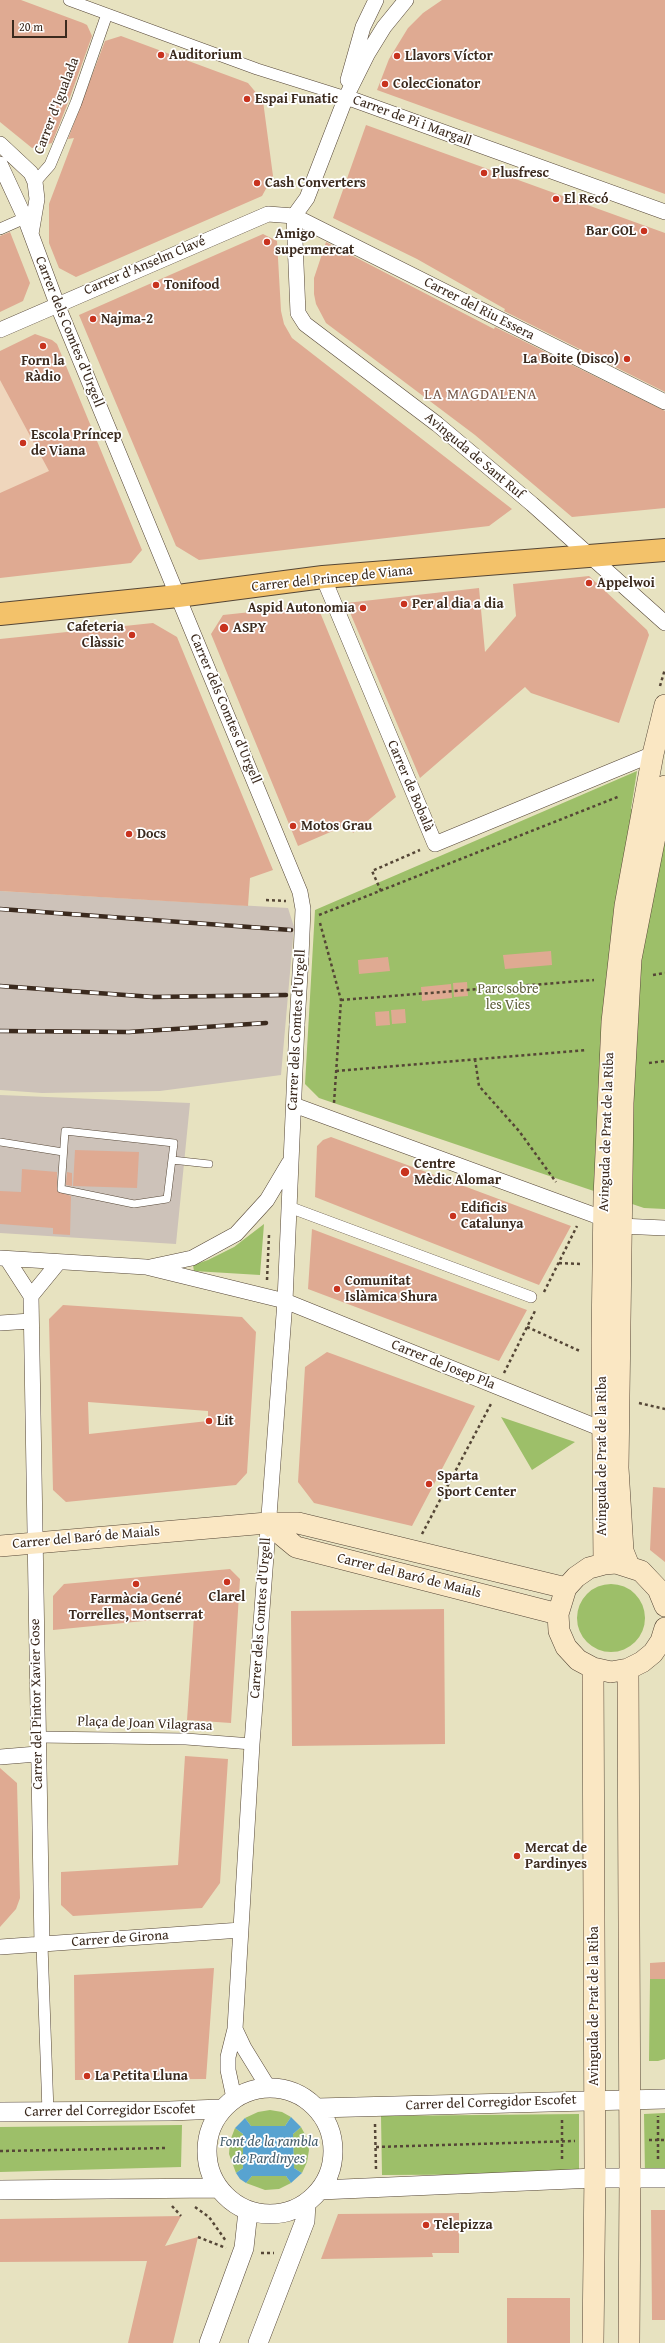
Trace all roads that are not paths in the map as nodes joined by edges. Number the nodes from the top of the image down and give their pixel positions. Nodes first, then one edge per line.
1 (69, 0) edge
2 (376, 0) edge
3 (382, 0) edge
4 (406, 0) edge
5 (107, 14) junction
6 (368, 53) junction
7 (346, 97) junction
8 (0, 144) edge
9 (0, 164) edge
10 (35, 182) junction
11 (665, 212) edge
12 (294, 216) junction
13 (24, 218) junction
14 (0, 229) edge
15 (31, 234) junction
16 (57, 304) junction
17 (0, 330) edge
18 (665, 402) edge
19 (665, 550) edge
20 (587, 555) junction
21 (323, 577) junction
22 (178, 596) junction
23 (0, 614) edge
24 (665, 623) edge
25 (662, 698) edge
26 (653, 754) junction
27 (665, 786) edge
28 (662, 807) edge
29 (294, 1106) junction
30 (0, 1142) edge
31 (63, 1152) junction
32 (172, 1160) junction
33 (291, 1160) junction
34 (209, 1164) dead end
35 (289, 1207) junction
36 (612, 1222) junction
37 (665, 1228) edge
38 (3, 1258) edge
39 (58, 1263) junction
40 (146, 1267) junction
41 (31, 1296) junction
42 (531, 1297) dead end
43 (285, 1301) junction
44 (31, 1320) junction
45 (0, 1323) edge
46 (602, 1429) junction
47 (267, 1523) junction
48 (35, 1542) junction
49 (0, 1546) edge
50 (604, 1564) junction
51 (629, 1566) junction
52 (566, 1588) junction
53 (664, 1602) edge
54 (558, 1614) junction
55 (664, 1637) edge
56 (593, 1668) junction
57 (628, 1669) junction
58 (37, 1737) junction
59 (252, 1744) junction
60 (38, 1754) junction
61 (0, 1757) edge
62 (241, 1930) junction
63 (42, 1945) junction
64 (0, 1947) edge
65 (235, 2029) junction
66 (268, 2087) junction
67 (630, 2099) junction
68 (662, 2099) edge
69 (595, 2100) junction
70 (227, 2104) junction
71 (317, 2108) junction
72 (0, 2112) edge
73 (48, 2112) junction
74 (595, 2178) junction
75 (630, 2178) junction
76 (661, 2178) edge
77 (217, 2188) junction
78 (0, 2190) edge
79 (320, 2190) junction
80 (306, 2203) junction
81 (248, 2211) junction
82 (210, 2343) edge
83 (258, 2343) edge
84 (593, 2343) edge
85 (629, 2343) edge

1 - 5 street, Carrer de Pi i Margall
2 - 7 street
3 - 6 street
4 - 6 street
5 - 7 street, Carrer de Pi i Margall
5 - 10 street, Carrer d'Igualada
6 - 7 street
7 - 11 street, Carrer de Pi i Margall
7 - 12 street
8 - 10 street
9 - 13 street, Carrer dels Comtes d'Urgell
10 - 15 street
12 - 16 street, Carrer d'Anselm Clavé
12 - 18 street, Carrer del Riu Essera
12 - 20 street, Avinguda de Sant Ruf
13 - 14 street
13 - 15 street, Carrer dels Comtes d'Urgell
15 - 16 street, Carrer dels Comtes d'Urgell
16 - 17 street, Carrer d'Anselm Clavé
16 - 22 street, Carrer dels Comtes d'Urgell
19 - 20 main road, Carrer del Princep de Viana
20 - 21 main road, Carrer del Princep de Viana
20 - 24 street, Avinguda de Sant Ruf
21 - 22 main road, Carrer del Princep de Viana
21 - 26 street, Carrer de Bobalà
22 - 23 main road, Carrer del Princep de Viana
22 - 29 street, Carrer dels Comtes d'Urgell, bridge
25 - 26 main road, Avinguda de Prat de la Riba
26 - 36 main road, Avinguda de Prat de la Riba
27 - 28 main road, Avinguda de Prat de la Riba
28 - 36 main road, Avinguda de Prat de la Riba
29 - 33 street, Carrer dels Comtes d'Urgell
29 - 36 street
30 - 31 lane
31 - 32 lane
31 - 32 lane
32 - 34 lane
33 - 35 street, Carrer dels Comtes d'Urgell
33 - 40 street
35 - 42 street
35 - 43 street, Carrer dels Comtes d'Urgell
36 - 37 street
36 - 46 main road, Avinguda de Prat de la Riba
36 - 51 main road, Avinguda de Prat de la Riba
38 - 39 street
38 - 41 street
39 - 40 street
39 - 41 street
40 - 43 street, Carrer de Josep Pla
41 - 44 street, Carrer del Pintor Xavier Gose
43 - 46 street, Carrer de Josep Pla
43 - 47 street, Carrer dels Comtes d'Urgell
44 - 45 street
44 - 48 street, Carrer del Pintor Xavier Gose
46 - 50 main road, Avinguda de Prat de la Riba
47 - 48 main road, Carrer del Baró de Maials
47 - 52 main road, Carrer del Baró de Maials
47 - 54 main road, Carrer del Baró de Maials
47 - 59 street, Carrer dels Comtes d'Urgell
48 - 49 main road, Carrer del Baró de Maials
48 - 58 street, Carrer del Pintor Xavier Gose
50 - 51 main road
50 - 52 main road
51 - 53 main road
52 - 54 main road
54 - 56 main road
55 - 57 main road
56 - 57 main road
56 - 69 main road, Avinguda de Prat de la Riba
57 - 67 main road
58 - 59 street, Plaça de Joan Vilagrasa
58 - 60 street, Carrer del Pintor Xavier Gose
59 - 62 street, Carrer dels Comtes d'Urgell
60 - 61 street
60 - 63 street, Carrer del Pintor Xavier Gose
62 - 63 street, Carrer de Girona
62 - 65 street, Carrer dels Comtes d'Urgell
63 - 64 street, Carrer de Girona
63 - 73 street, Carrer del Pintor Xavier Gose
65 - 66 street, Carrer dels Comtes d'Urgell
65 - 70 street, Carrer dels Comtes d'Urgell
66 - 70 street
66 - 71 street
67 - 68 street, Carrer del Corregidor Escofet
67 - 69 street, Carrer del Corregidor Escofet
67 - 75 main road
69 - 71 street, Carrer del Corregidor Escofet
69 - 74 main road, Avinguda de Prat de la Riba
70 - 73 street, Carrer del Corregidor Escofet
70 - 77 street
71 - 79 street
72 - 73 street, Carrer del Corregidor Escofet
74 - 75 street
74 - 79 street
74 - 84 main road, Avinguda de Prat de la Riba
75 - 76 street
75 - 85 main road
77 - 78 street
77 - 81 street
79 - 80 street
80 - 81 street
80 - 83 street
81 - 82 street

